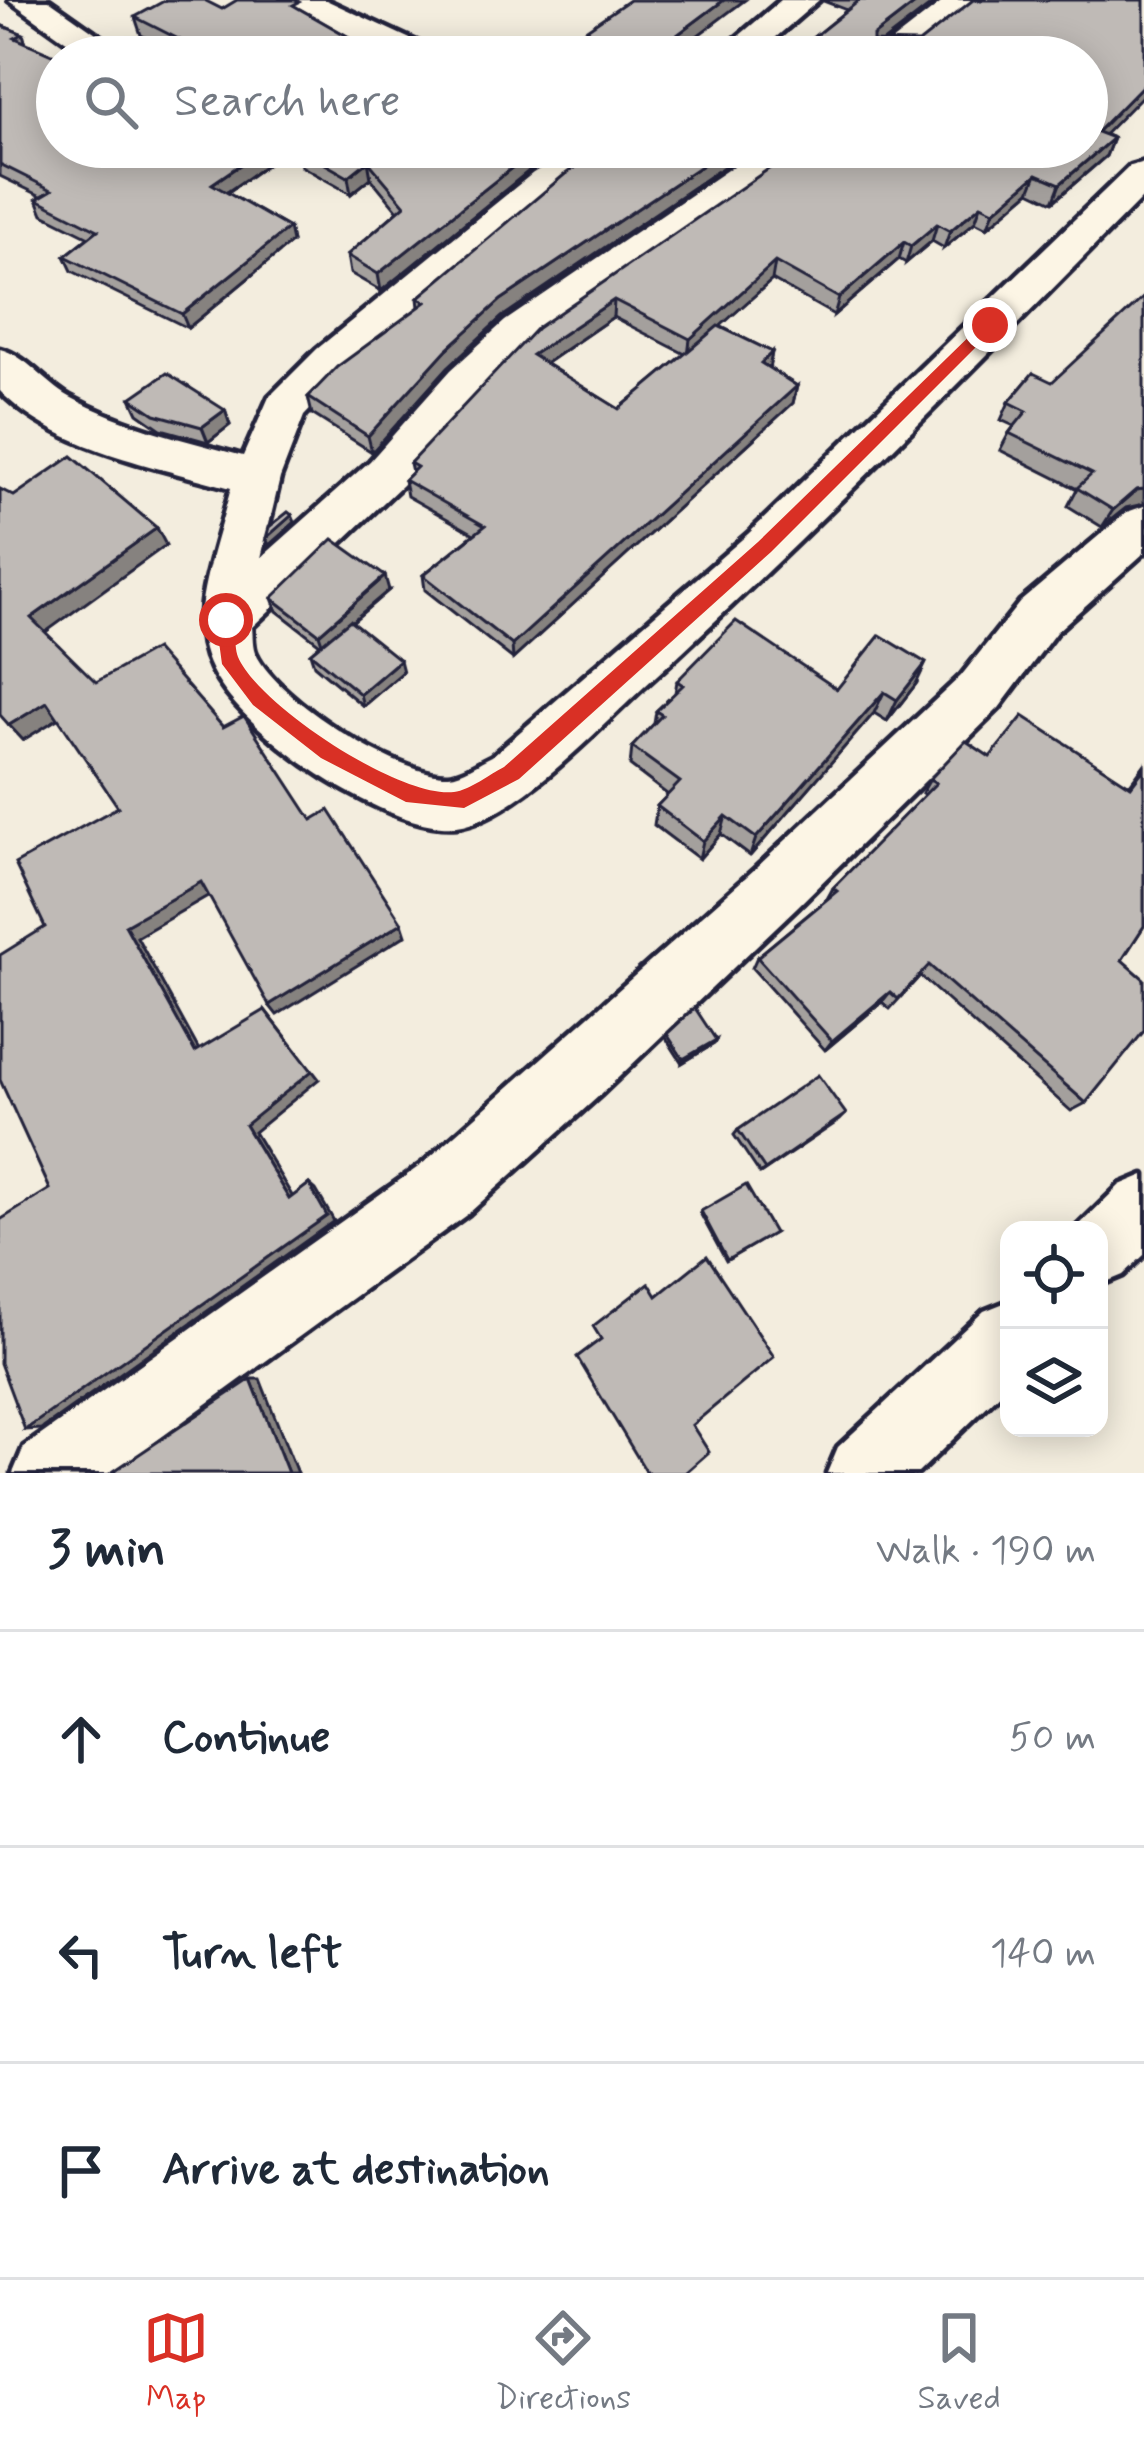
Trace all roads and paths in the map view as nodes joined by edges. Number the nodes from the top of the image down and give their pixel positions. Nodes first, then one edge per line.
1 (26, 0) edge
2 (299, 0) edge
3 (802, 0) edge
4 (966, 0) edge
5 (80, 36) edge
6 (377, 36) edge
7 (758, 36) edge
8 (918, 36) edge
9 (569, 168) edge
10 (758, 168) edge
11 (1144, 174) edge
12 (0, 364) edge
13 (256, 478) junction
14 (1144, 526) edge
15 (226, 620) junction
16 (1144, 1209) edge
17 (1108, 1243) edge
18 (1000, 1345) edge
19 (50, 1473) edge
20 (864, 1473) edge

1 - 5 street
2 - 6 street
3 - 7 street
4 - 8 street
9 - 13 street
10 - 15 street
11 - 15 street
12 - 13 street
13 - 15 street
14 - 19 street
16 - 17 street
18 - 20 street

